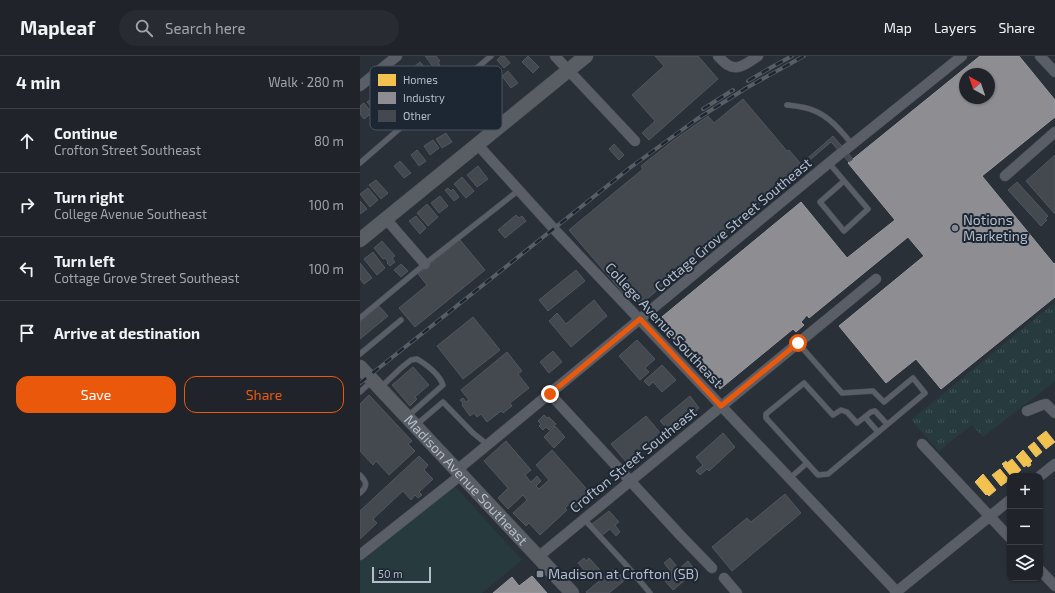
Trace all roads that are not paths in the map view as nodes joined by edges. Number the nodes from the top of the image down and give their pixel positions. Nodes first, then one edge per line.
1 (397, 56) edge
2 (491, 56) edge
3 (555, 56) edge
4 (586, 56) edge
5 (718, 56) edge
6 (758, 56) edge
7 (962, 56) edge
8 (1040, 56) edge
9 (385, 66) edge
10 (479, 66) edge
11 (568, 71) junction
12 (1055, 72) edge
13 (370, 78) edge
14 (360, 86) edge
15 (787, 105) dead end
16 (502, 124) edge
17 (398, 130) edge
18 (494, 130) edge
19 (1055, 132) edge
20 (635, 141) dead end
21 (477, 144) junction
22 (846, 149) junction
23 (360, 163) edge
24 (829, 163) junction
25 (1004, 176) dead end
26 (844, 181) junction
27 (519, 190) junction
28 (386, 219) junction
29 (360, 240) edge
30 (425, 264) junction
31 (876, 279) dead end
32 (360, 318) edge
33 (640, 319) junction
34 (401, 320) dead end
35 (798, 343) junction
36 (360, 354) edge
37 (360, 367) edge
38 (376, 385) junction
39 (360, 392) edge
40 (550, 394) junction
41 (721, 406) junction
42 (1027, 411) dead end
43 (1055, 413) edge
44 (865, 417) junction
45 (411, 422) junction
46 (888, 424) junction
47 (878, 432) junction
48 (922, 444) dead end
49 (488, 445) junction
50 (807, 463) junction
51 (1055, 464) edge
52 (459, 473) junction
53 (1043, 474) edge
54 (360, 475) edge
55 (790, 478) junction
56 (630, 480) junction
57 (360, 493) edge
58 (1007, 502) edge
59 (990, 516) junction
60 (584, 519) junction
61 (1007, 535) edge
62 (360, 555) edge
63 (538, 557) junction
64 (712, 568) dead end
65 (1043, 573) edge
66 (724, 578) dead end
67 (1055, 586) edge
68 (572, 593) edge
69 (650, 593) edge
70 (737, 593) edge
71 (897, 593) edge

1 - 9 street
2 - 10 lane
3 - 11 street
4 - 11 street
5 - 6 street
7 - 22 street, Cottage Grove Street Southeast
8 - 12 street
11 - 16 street
11 - 20 street
13 - 14 street
15 - 22 lane
17 - 23 lane
18 - 21 street
19 - 25 street
21 - 27 street, College Avenue Southeast
21 - 28 street
22 - 24 street, Cottage Grove Street Southeast
24 - 26 lane
24 - 33 street, Cottage Grove Street Southeast
26 - 26 lane
27 - 30 lane
27 - 33 street, College Avenue Southeast
28 - 29 street
28 - 30 street
30 - 32 lane
31 - 35 street, Crofton Street Southeast
33 - 40 street, Cottage Grove Street Southeast
33 - 41 street, College Avenue Southeast
34 - 36 lane
35 - 41 street, Crofton Street Southeast
35 - 46 lane
37 - 38 street, Madison Avenue Southeast
38 - 39 lane
38 - 45 street, Madison Avenue Southeast
38 - 45 lane
40 - 49 street, Cottage Grove Street Southeast
40 - 56 street
41 - 55 street, College Avenue Southeast
41 - 56 street, Crofton Street Southeast
42 - 43 street
44 - 46 lane
44 - 47 lane
44 - 50 lane
45 - 49 lane
45 - 52 street, Madison Avenue Southeast
46 - 47 lane
47 - 50 lane
48 - 59 street
49 - 52 street, Cottage Grove Street Southeast
50 - 55 lane
51 - 53 street
52 - 62 street, Cottage Grove Street Southeast
52 - 63 street, Madison Avenue Southeast
54 - 57 lane
55 - 71 street, College Avenue Southeast
56 - 60 street, Crofton Street Southeast
56 - 64 street
58 - 59 street
59 - 61 street
59 - 71 street
60 - 63 street, Crofton Street Southeast
60 - 69 lane
63 - 68 street, Madison Avenue Southeast
65 - 67 street
66 - 70 street

